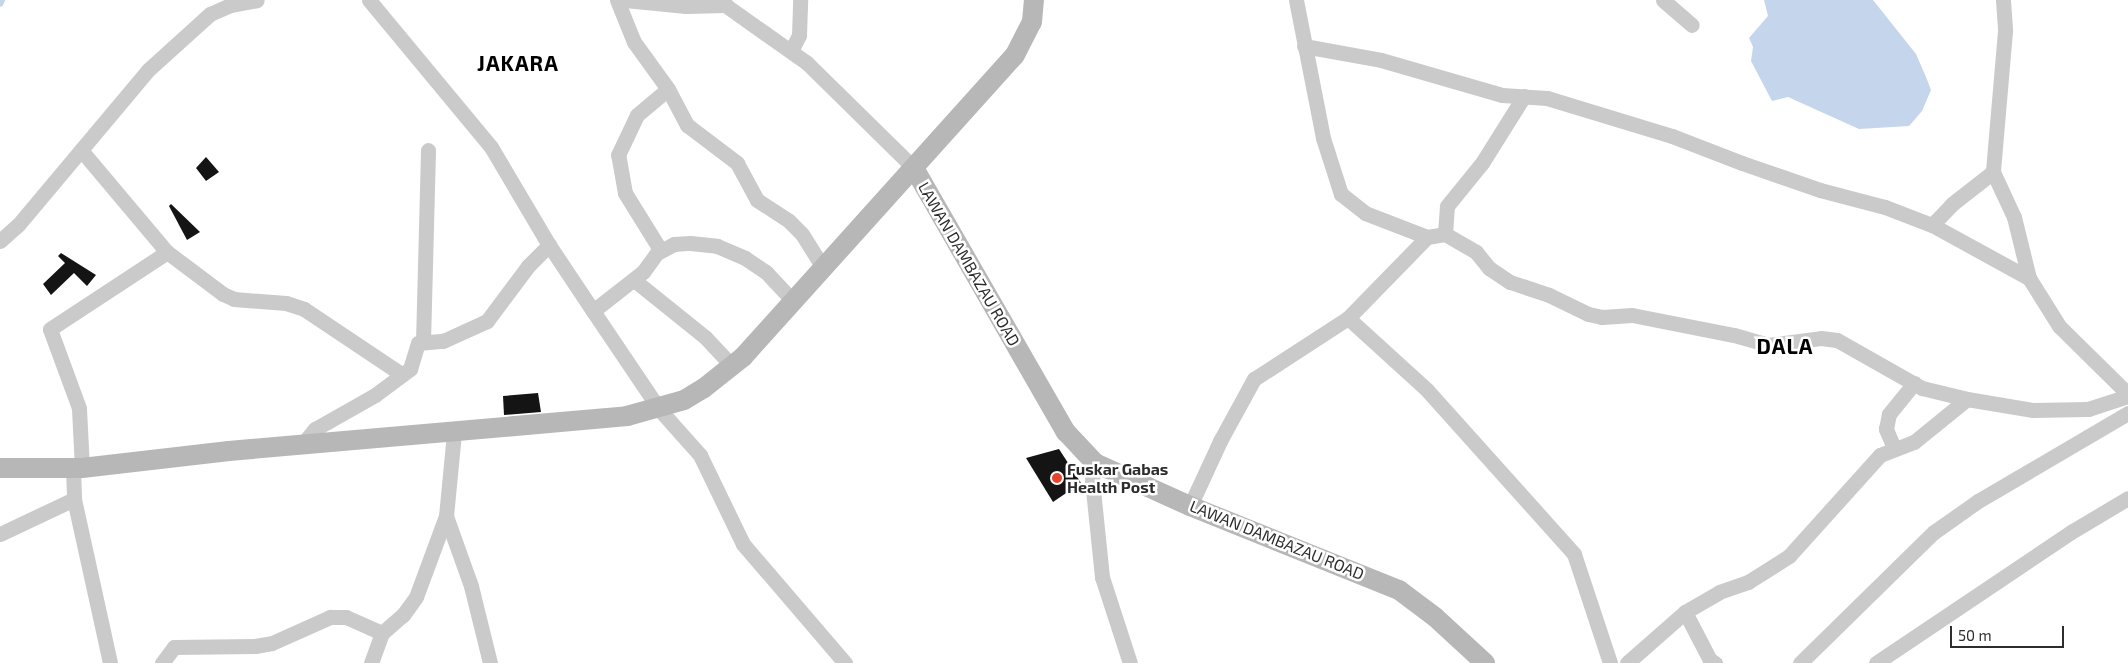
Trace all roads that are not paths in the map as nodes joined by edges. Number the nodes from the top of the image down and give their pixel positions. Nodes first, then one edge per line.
1 (257, 0) edge
2 (369, 0) edge
3 (617, 0) edge
4 (625, 0) edge
5 (800, 0) edge
6 (1034, 0) edge
7 (1296, 0) edge
8 (1662, 0) edge
9 (2003, 0) edge
10 (722, 2) edge
11 (1692, 25) dead end
12 (1304, 46) junction
13 (791, 51) junction
14 (668, 89) junction
15 (1524, 96) junction
16 (81, 150) junction
17 (428, 150) dead end
18 (914, 168) junction
19 (1993, 172) junction
20 (1932, 225) junction
21 (1446, 234) junction
22 (1427, 237) junction
23 (0, 241) edge
24 (549, 245) junction
25 (661, 251) junction
26 (167, 252) junction
27 (823, 268) junction
28 (2028, 278) junction
29 (634, 280) junction
30 (793, 301) junction
31 (592, 311) junction
32 (1348, 318) junction
33 (423, 342) junction
34 (733, 367) junction
35 (401, 374) junction
36 (1914, 383) junction
37 (2128, 395) edge
38 (1967, 399) junction
39 (659, 409) junction
40 (2128, 413) edge
41 (454, 432) junction
42 (300, 446) junction
43 (1894, 448) junction
44 (1095, 464) junction
45 (0, 468) edge
46 (77, 468) junction
47 (2128, 498) edge
48 (74, 499) junction
49 (1190, 506) junction
50 (446, 516) junction
51 (0, 534) edge
52 (1684, 612) junction
53 (382, 633) junction
54 (110, 663) edge
55 (162, 663) edge
56 (371, 663) edge
57 (490, 663) edge
58 (845, 663) edge
59 (1130, 663) edge
60 (1485, 663) edge
61 (1610, 663) edge
62 (1627, 663) edge
63 (1715, 663) edge
64 (1800, 663) edge
65 (1876, 663) edge

1 - 16 street
2 - 24 street
3 - 14 street
4 - 10 street
5 - 13 street
6 - 18 main road
7 - 12 street
8 - 11 street
9 - 19 street
10 - 13 street
12 - 15 street
12 - 22 street
13 - 18 street
14 - 25 street
14 - 27 street
15 - 20 street
15 - 21 street
16 - 23 street
16 - 26 street
17 - 33 street
18 - 27 main road
18 - 44 main road, LAWAN DAMBAZAU ROAD
19 - 20 street
19 - 28 street
20 - 28 street
21 - 22 street
21 - 36 street
22 - 32 street
24 - 31 street
24 - 33 street
25 - 29 street
25 - 30 street
26 - 35 street
26 - 46 street
27 - 30 main road
28 - 37 street
29 - 31 street
29 - 34 street
30 - 34 main road
31 - 39 street
32 - 49 street
32 - 61 street
33 - 35 street
34 - 39 main road
35 - 42 street
36 - 38 street
36 - 43 street
37 - 38 street
38 - 43 street
39 - 41 main road
39 - 58 street
40 - 64 street
41 - 42 main road
41 - 50 street
42 - 46 main road
43 - 52 street
44 - 49 main road, LAWAN DAMBAZAU ROAD
44 - 59 street
45 - 46 main road
46 - 48 street
47 - 65 street
48 - 51 street
48 - 54 street
49 - 60 main road, LAWAN DAMBAZAU ROAD
50 - 53 street
50 - 57 street
52 - 62 street
52 - 63 street
53 - 55 street
53 - 56 street

